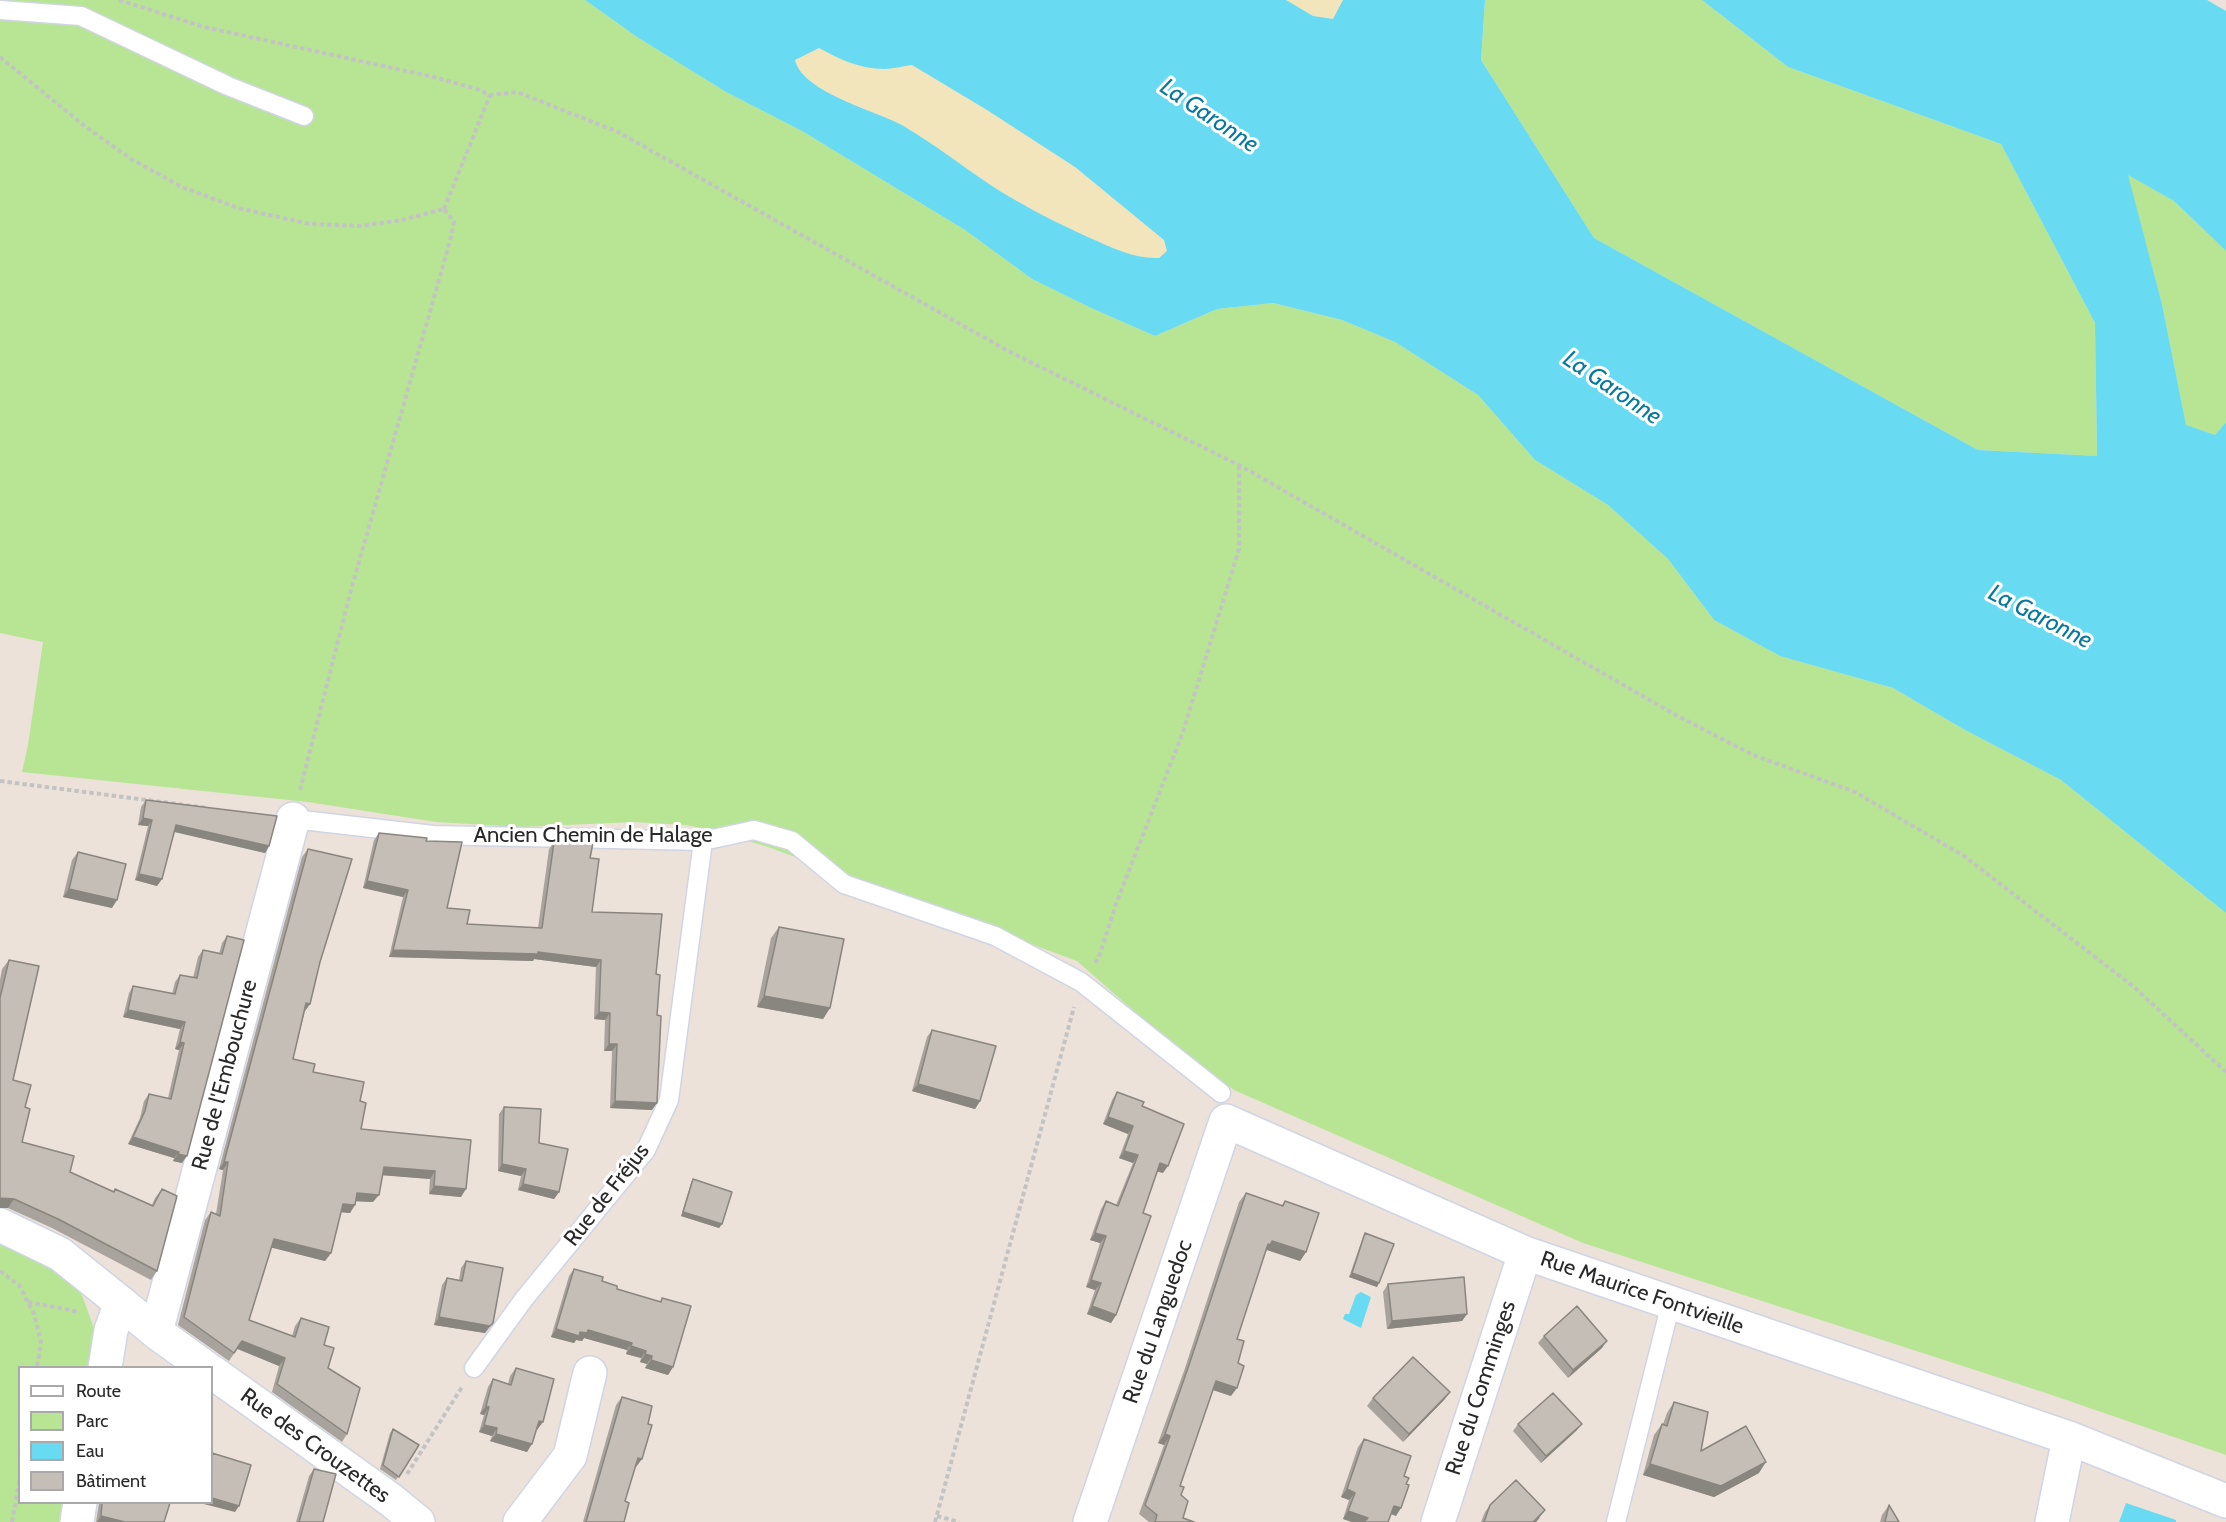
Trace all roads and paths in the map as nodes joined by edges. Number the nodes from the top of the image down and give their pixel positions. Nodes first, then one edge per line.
1 (119, 0) edge
2 (0, 10) edge
3 (0, 57) edge
4 (490, 94) junction
5 (304, 116) dead end
6 (444, 209) junction
7 (1239, 465) junction
8 (0, 781) edge
9 (211, 808) edge
10 (293, 819) junction
11 (703, 841) junction
12 (1081, 982) junction
13 (2226, 1072) edge
14 (1224, 1107) junction
15 (0, 1225) edge
16 (1525, 1253) junction
17 (0, 1271) edge
18 (27, 1302) junction
19 (1671, 1303) junction
20 (116, 1316) junction
21 (156, 1332) junction
22 (37, 1366) edge
23 (105, 1366) edge
24 (203, 1366) edge
25 (474, 1368) joint
26 (213, 1373) edge
27 (590, 1373) dead end
28 (2068, 1438) junction
29 (18, 1488) edge
30 (391, 1500) junction
31 (2226, 1501) edge
32 (80, 1504) edge
33 (937, 1516) junction
34 (12, 1522) edge
35 (77, 1522) edge
36 (418, 1522) edge
37 (520, 1522) edge
38 (935, 1522) edge
39 (959, 1522) edge
40 (1090, 1522) edge
41 (1438, 1522) edge
42 (1616, 1522) edge
43 (2052, 1522) edge

1 - 4 path
2 - 5 lane
3 - 6 path
4 - 6 path
4 - 7 path
6 - 10 path
7 - 12 path
7 - 13 path
8 - 9 path
10 - 11 lane, Ancien Chemin de Halage
10 - 21 street, Rue de l'Embouchure
11 - 12 lane, Ancien Chemin de Halage
11 - 25 lane, Rue de Fréjus
12 - 14 lane, Ancien Chemin de Halage
12 - 33 path
14 - 16 street, Rue Maurice Fontvieille
14 - 40 street, Rue du Languedoc
15 - 20 street
16 - 19 street, Rue Maurice Fontvieille
16 - 41 street, Rue du Comminges
17 - 18 path
18 - 20 path
18 - 22 path
19 - 28 street, Rue Maurice Fontvieille
19 - 42 lane
20 - 21 street
20 - 23 street
21 - 24 street
25 - 30 path
26 - 30 street, Rue des Crouzettes
27 - 37 street
28 - 31 street, Rue Maurice Fontvieille
28 - 43 street
29 - 34 path
30 - 36 street, Rue des Crouzettes
32 - 35 street
33 - 38 path
33 - 39 path

